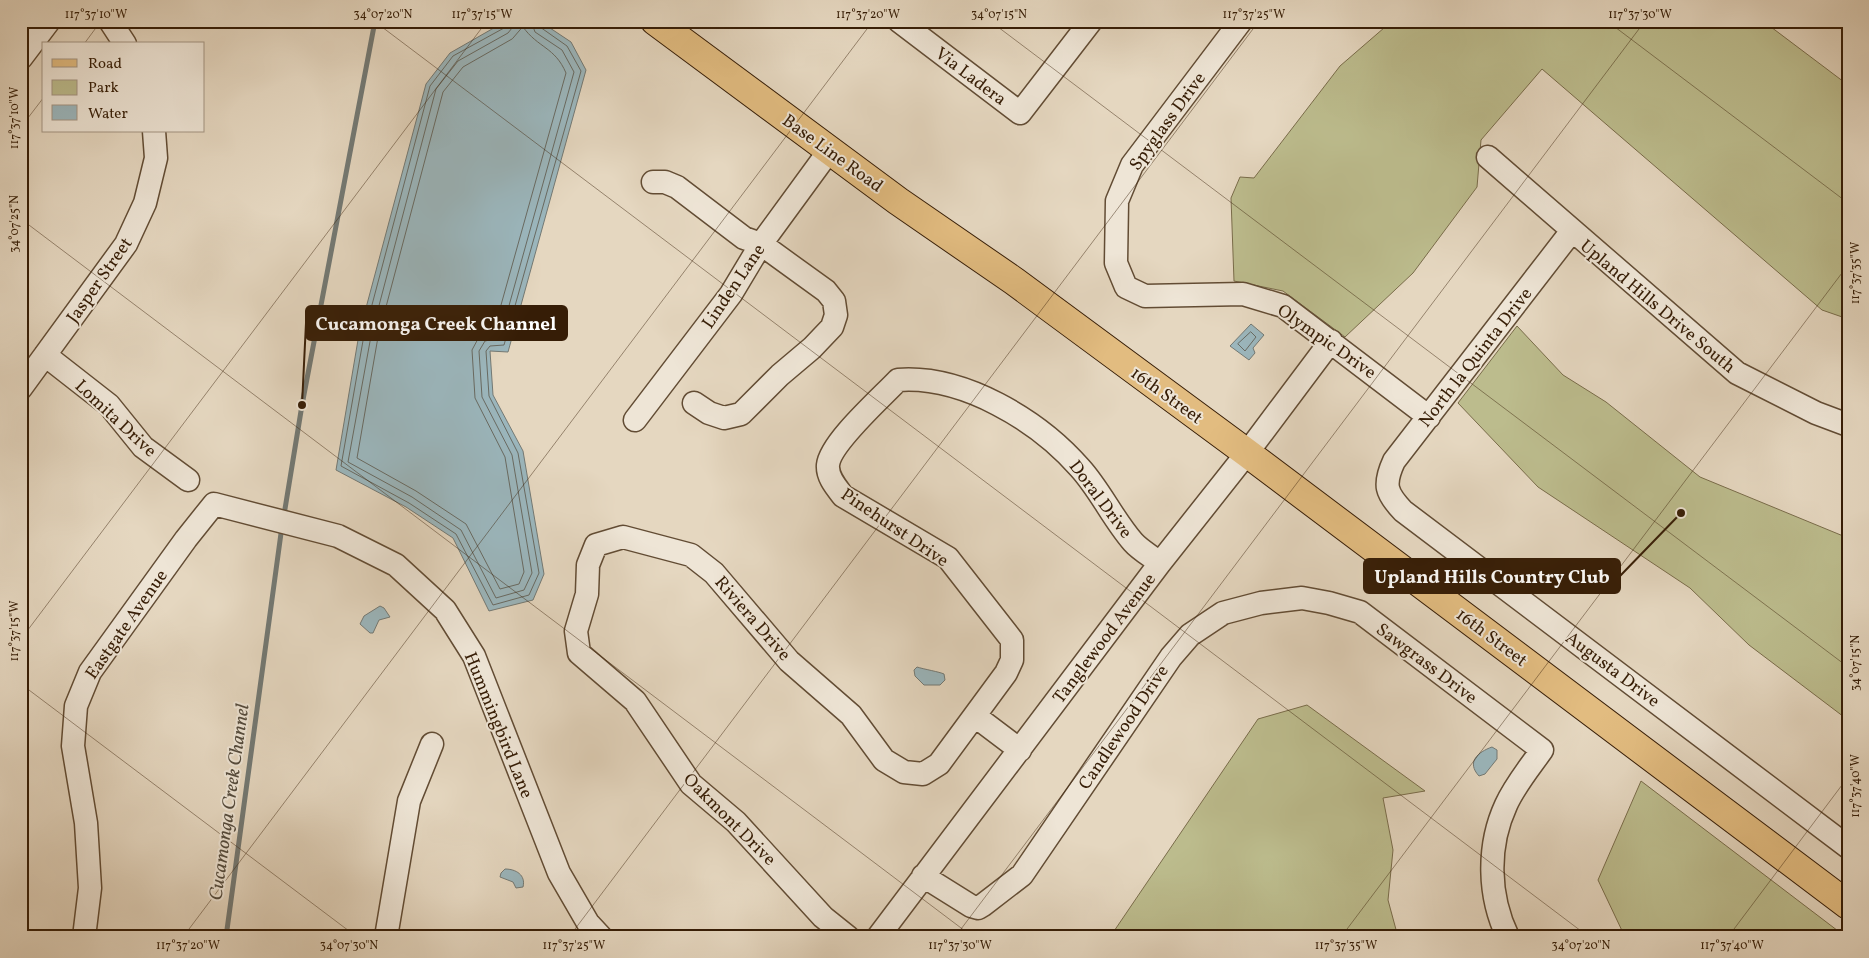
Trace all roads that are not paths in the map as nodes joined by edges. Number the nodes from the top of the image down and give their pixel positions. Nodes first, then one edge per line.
1 (49, 21) edge
2 (110, 21) edge
3 (655, 21) edge
4 (899, 21) edge
5 (1091, 21) edge
6 (1241, 21) edge
7 (124, 42) edge
8 (21, 58) edge
9 (154, 132) edge
10 (828, 150) junction
11 (1488, 157) dead end
12 (653, 182) dead end
13 (1571, 232) junction
14 (761, 244) junction
15 (1014, 281) joint
16 (1126, 287) joint
17 (1331, 341) junction
18 (45, 355) junction
19 (21, 388) edge
20 (694, 403) dead end
21 (1429, 417) junction
22 (635, 420) dead end
23 (1848, 425) edge
24 (1247, 453) junction
25 (828, 466) joint
26 (188, 480) dead end
27 (1387, 486) joint
28 (214, 504) joint
29 (1160, 563) junction
30 (587, 594) joint
31 (1302, 598) joint
32 (975, 716) junction
33 (432, 744) dead end
34 (1020, 750) junction
35 (1848, 847) edge
36 (923, 876) junction
37 (1848, 905) edge
38 (84, 937) edge
39 (386, 937) edge
40 (601, 937) edge
41 (848, 937) edge
42 (878, 937) edge
43 (1508, 937) edge

1 - 8 street
2 - 7 street
3 - 10 main road, Base Line Road
4 - 5 street, Via Ladera
6 - 16 street, Spyglass Drive
9 - 18 street, Jasper Street
10 - 14 street, Linden Lane
10 - 15 main road, Base Line Road
11 - 13 street, Upland Hills Drive South
12 - 14 street
13 - 21 street, North la Quinta Drive
13 - 23 street, Upland Hills Drive South
14 - 20 street
14 - 22 street, Linden Lane
15 - 24 main road, 16th Street
16 - 17 street, Olympic Drive
17 - 21 street, Olympic Drive
17 - 24 street, Tanglewood Avenue
18 - 19 street, Jasper Street
18 - 26 street, Lomita Drive
21 - 27 street, North la Quinta Drive
24 - 29 street, Tanglewood Avenue
24 - 37 main road, 16th Street
25 - 29 street, Doral Drive
25 - 32 street, Pinehurst Drive
27 - 35 street, Augusta Drive
28 - 38 street, Eastgate Avenue
28 - 40 street, Hummingbird Lane
29 - 34 street, Tanglewood Avenue
30 - 32 street, Riviera Drive
30 - 41 street, Oakmont Drive
31 - 36 street, Candlewood Drive
31 - 43 street, Sawgrass Drive
32 - 34 street
33 - 39 street
34 - 36 street, Tanglewood Avenue
36 - 42 street, Tanglewood Avenue

